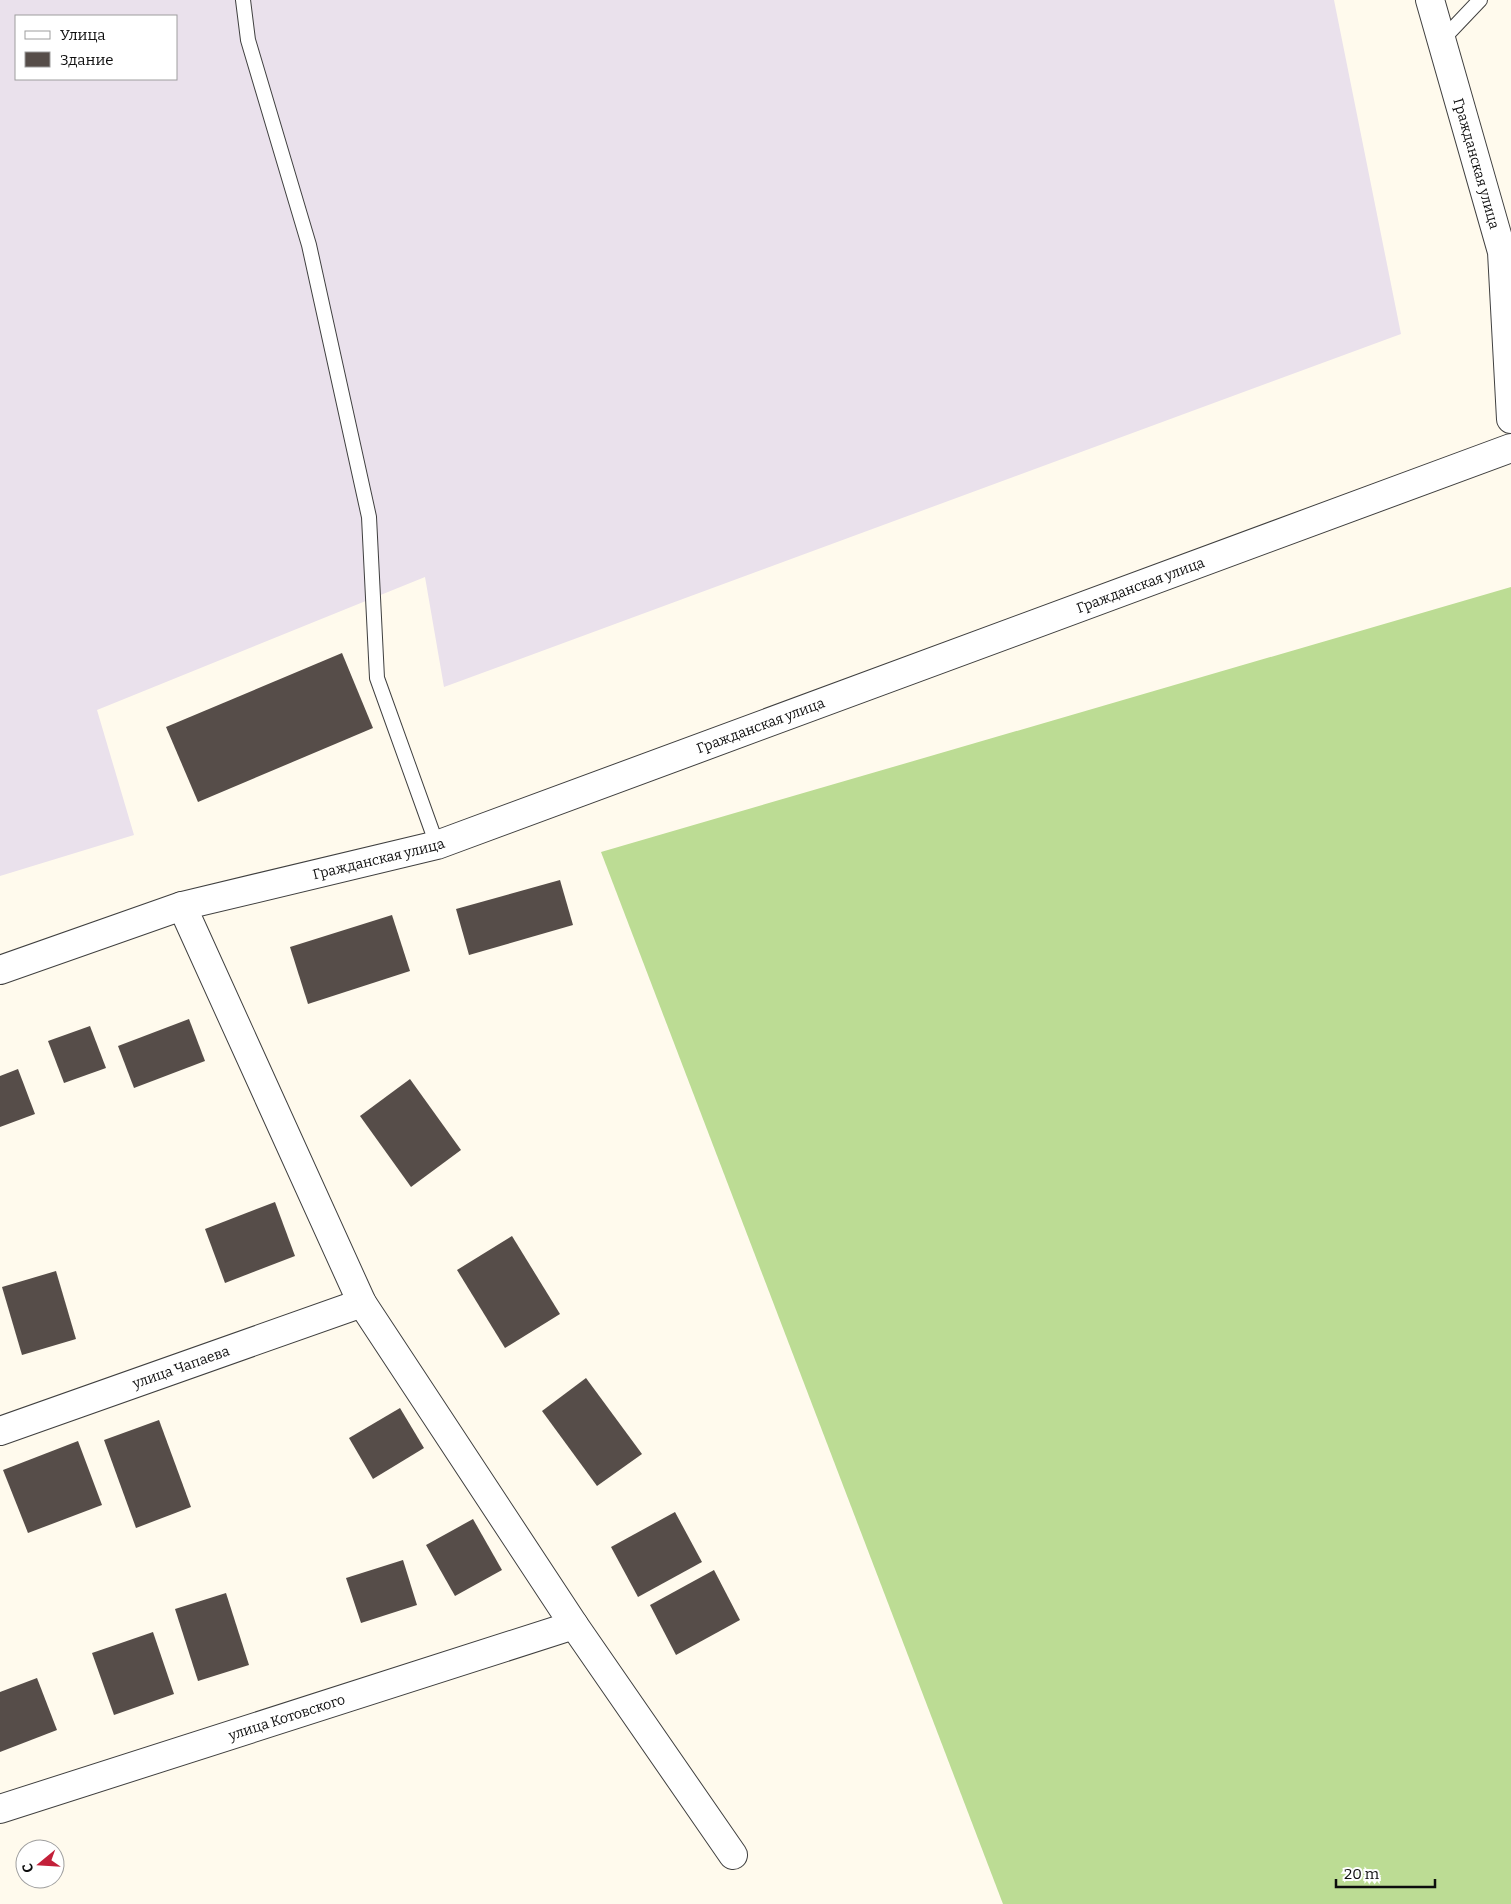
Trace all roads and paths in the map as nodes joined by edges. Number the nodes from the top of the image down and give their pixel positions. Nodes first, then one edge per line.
1 (243, 0) edge
2 (1430, 0) edge
3 (1480, 0) edge
4 (1442, 40) junction
5 (1511, 419) edge
6 (1511, 448) edge
7 (438, 845) junction
8 (182, 906) junction
9 (0, 970) edge
10 (362, 1303) junction
11 (0, 1431) edge
12 (574, 1625) junction
13 (0, 1810) edge
14 (733, 1856) dead end

1 - 7 lane
2 - 4 street, Гражданская улица
3 - 4 lane
4 - 5 street, Гражданская улица
6 - 7 street, Гражданская улица
7 - 8 street, Гражданская улица
8 - 9 street, Гражданская улица
8 - 10 street
10 - 11 street, улица Чапаева
10 - 12 street
12 - 13 street, улица Котовского
12 - 14 street

